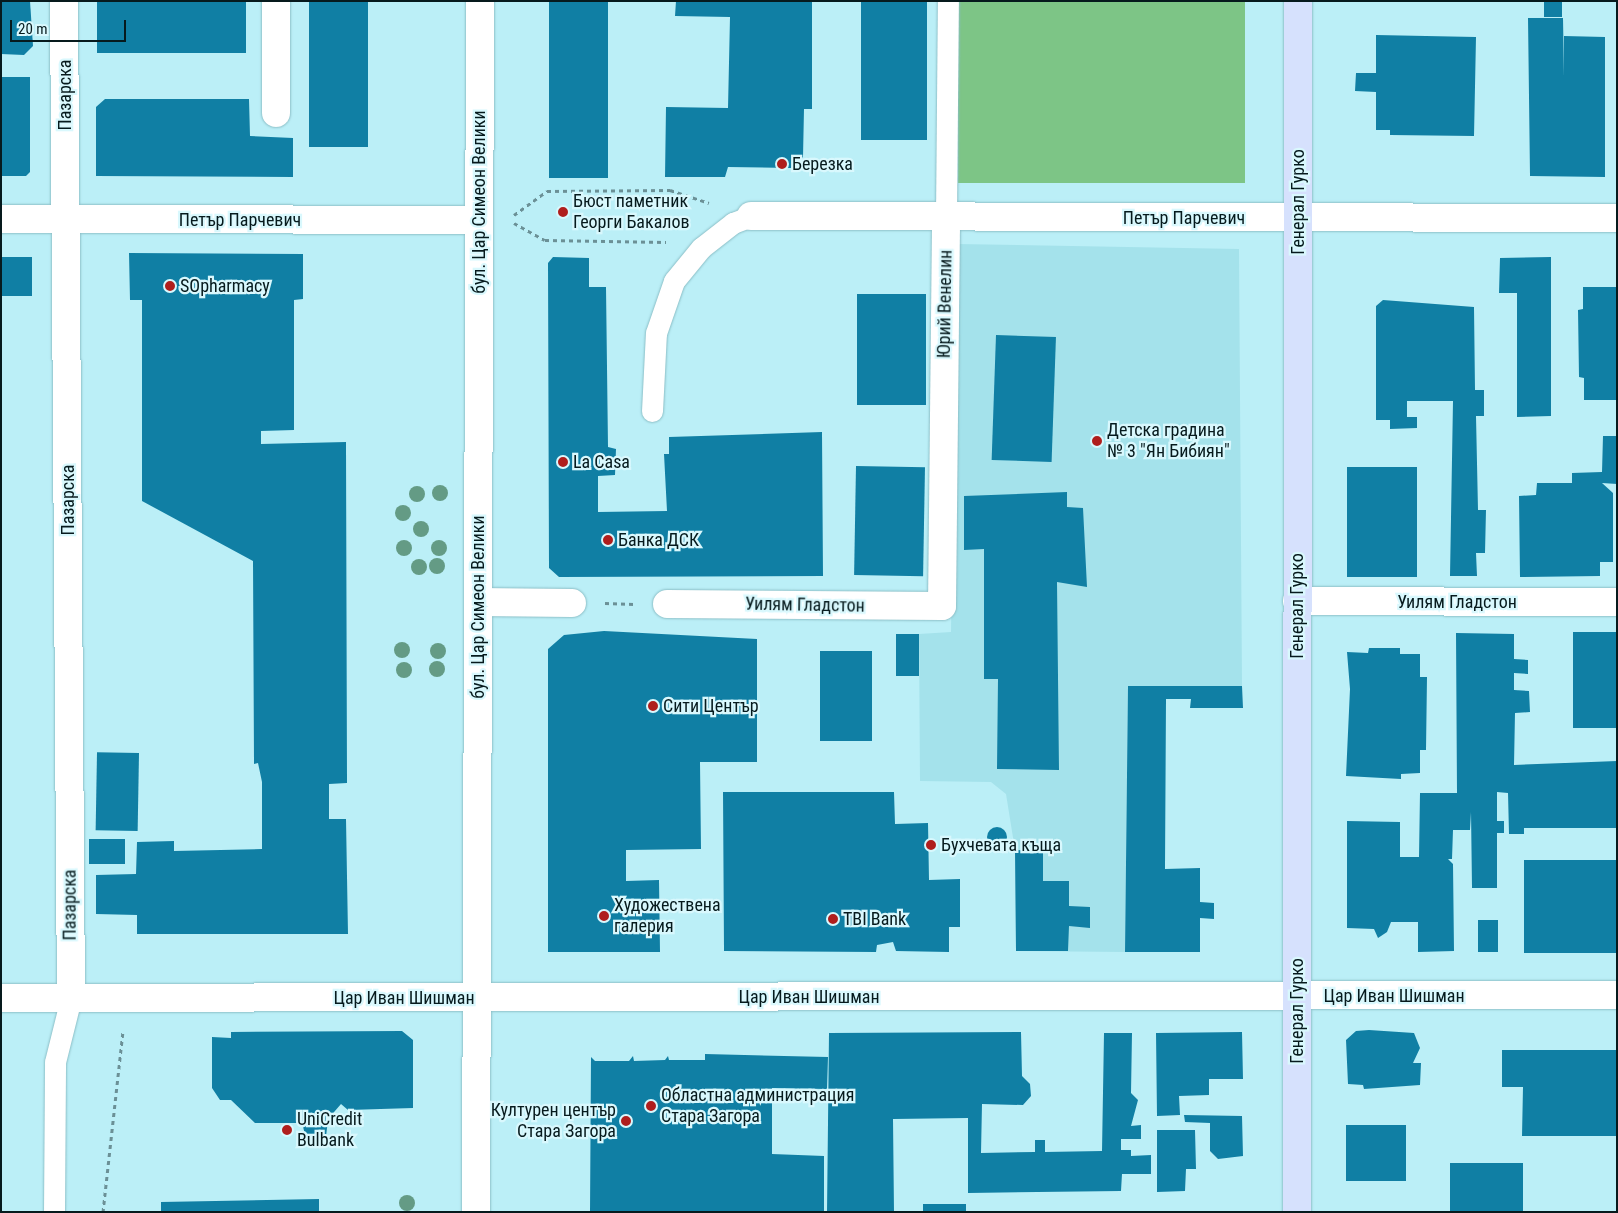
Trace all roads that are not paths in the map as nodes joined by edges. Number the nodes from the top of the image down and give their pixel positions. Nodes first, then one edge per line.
1 (64, 1) edge
2 (276, 1) edge
3 (480, 1) edge
4 (948, 1) edge
5 (1298, 1) edge
6 (276, 113) dead end
7 (751, 216) joint
8 (946, 217) junction
9 (1617, 218) edge
10 (1, 219) edge
11 (66, 219) junction
12 (1298, 219) junction
13 (479, 220) junction
14 (652, 411) dead end
15 (1297, 601) junction
16 (478, 602) junction
17 (1617, 602) edge
18 (572, 603) road end
19 (667, 604) road end
20 (942, 606) joint
21 (1617, 995) edge
22 (1297, 996) junction
23 (1, 998) edge
24 (71, 998) junction
25 (477, 998) junction
26 (54, 1212) edge
27 (476, 1212) edge
28 (1297, 1212) edge

1 - 11 street, Пазарска
2 - 6 street
3 - 13 street, бул. Цар Симеон Велики
4 - 8 lane, Юрий Венелин
5 - 12 main road, Генерал Гурко
7 - 8 street, Петър Парчевич
7 - 14 lane
8 - 12 street, Петър Парчевич
8 - 20 street, Юрий Венелин
9 - 12 street, Петър Парчевич
10 - 11 street, Петър Парчевич
11 - 13 street, Петър Парчевич
11 - 24 street, Пазарска
12 - 15 main road, Генерал Гурко
13 - 16 street, бул. Цар Симеон Велики
15 - 17 street, Уилям Гладстон
15 - 22 main road, Генерал Гурко
16 - 18 street
16 - 25 street, бул. Цар Симеон Велики
19 - 20 street, Уилям Гладстон
21 - 22 street, Цар Иван Шишман
22 - 25 street, Цар Иван Шишман
22 - 28 main road, Генерал Гурко
23 - 24 street, Цар Иван Шишман
24 - 25 street, Цар Иван Шишман
24 - 26 lane
25 - 27 street, бул. Цар Симеон Велики

